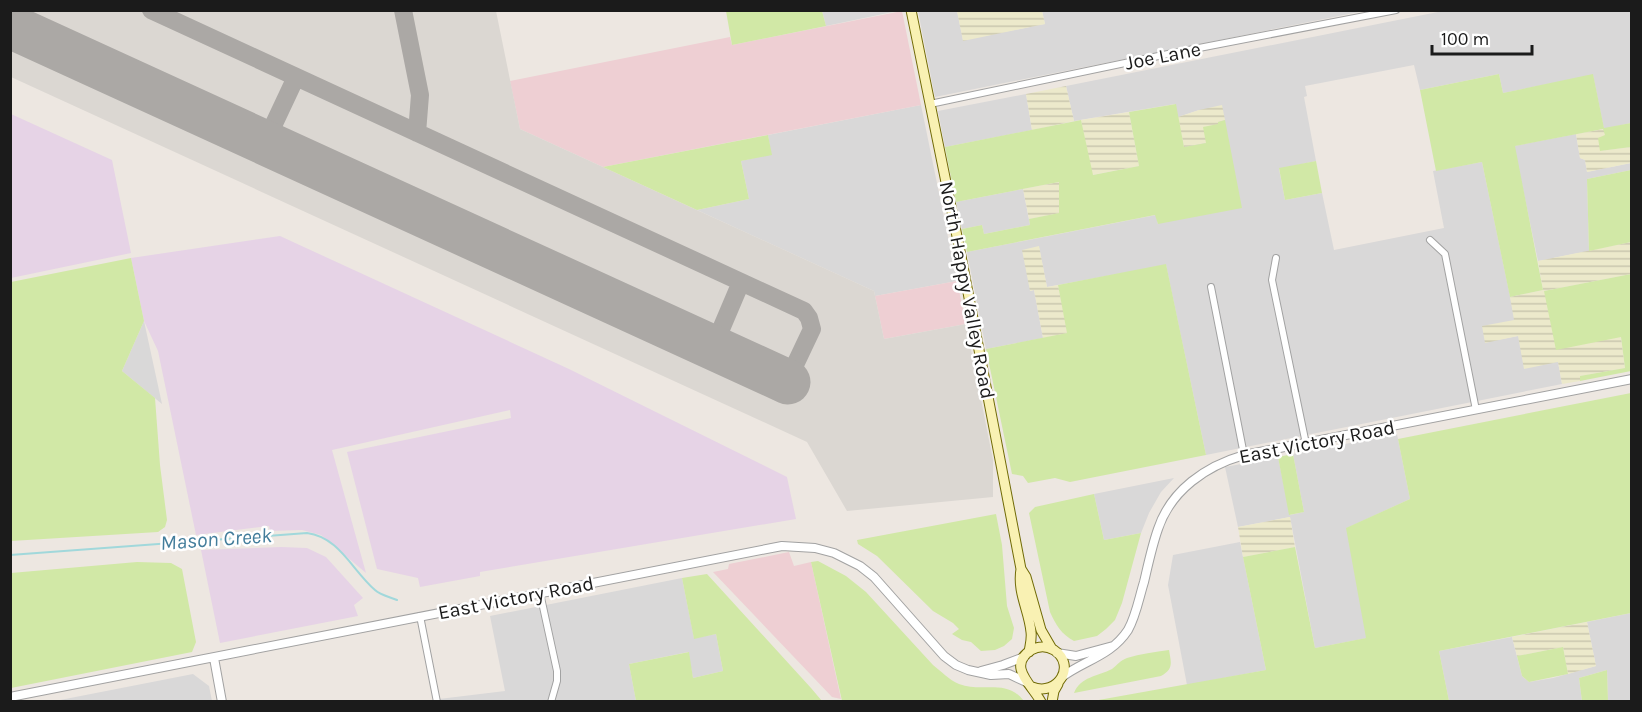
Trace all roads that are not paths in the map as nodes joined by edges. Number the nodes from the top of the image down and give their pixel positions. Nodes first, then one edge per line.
1 (911, 10) edge
2 (1396, 10) edge
3 (930, 104) junction
4 (1430, 240) dead end
5 (1276, 258) dead end
6 (1211, 287) dead end
7 (1632, 379) edge
8 (1476, 410) junction
9 (1306, 444) junction
10 (1244, 455) junction
11 (1022, 569) junction
12 (540, 593) junction
13 (420, 616) junction
14 (1113, 646) junction
15 (1055, 651) junction
16 (1027, 654) junction
17 (214, 658) junction
18 (979, 671) junction
19 (1060, 680) junction
20 (1029, 685) junction
21 (10, 697) edge
22 (222, 702) edge
23 (437, 702) edge
24 (550, 702) edge
25 (1041, 702) edge
26 (1052, 702) edge

1 - 3 main road, North Happy Valley Road
2 - 3 street, Joe Lane
3 - 11 main road, North Happy Valley Road
4 - 8 street
5 - 9 street
6 - 10 street
7 - 8 street, East Victory Road
8 - 9 street, East Victory Road
9 - 10 street, East Victory Road
10 - 14 street, East Victory Road
11 - 15 main road, North Happy Valley Road
11 - 16 main road, North Happy Valley Road
12 - 13 street, East Victory Road
12 - 18 street, East Victory Road
12 - 24 street
13 - 17 street, East Victory Road
13 - 23 street
14 - 15 street
14 - 19 street, East Victory Road
15 - 16 main road
15 - 19 main road
16 - 18 street
16 - 20 main road
17 - 21 street, East Victory Road
17 - 22 street
18 - 20 street, East Victory Road
19 - 20 main road
19 - 26 main road
20 - 25 main road

